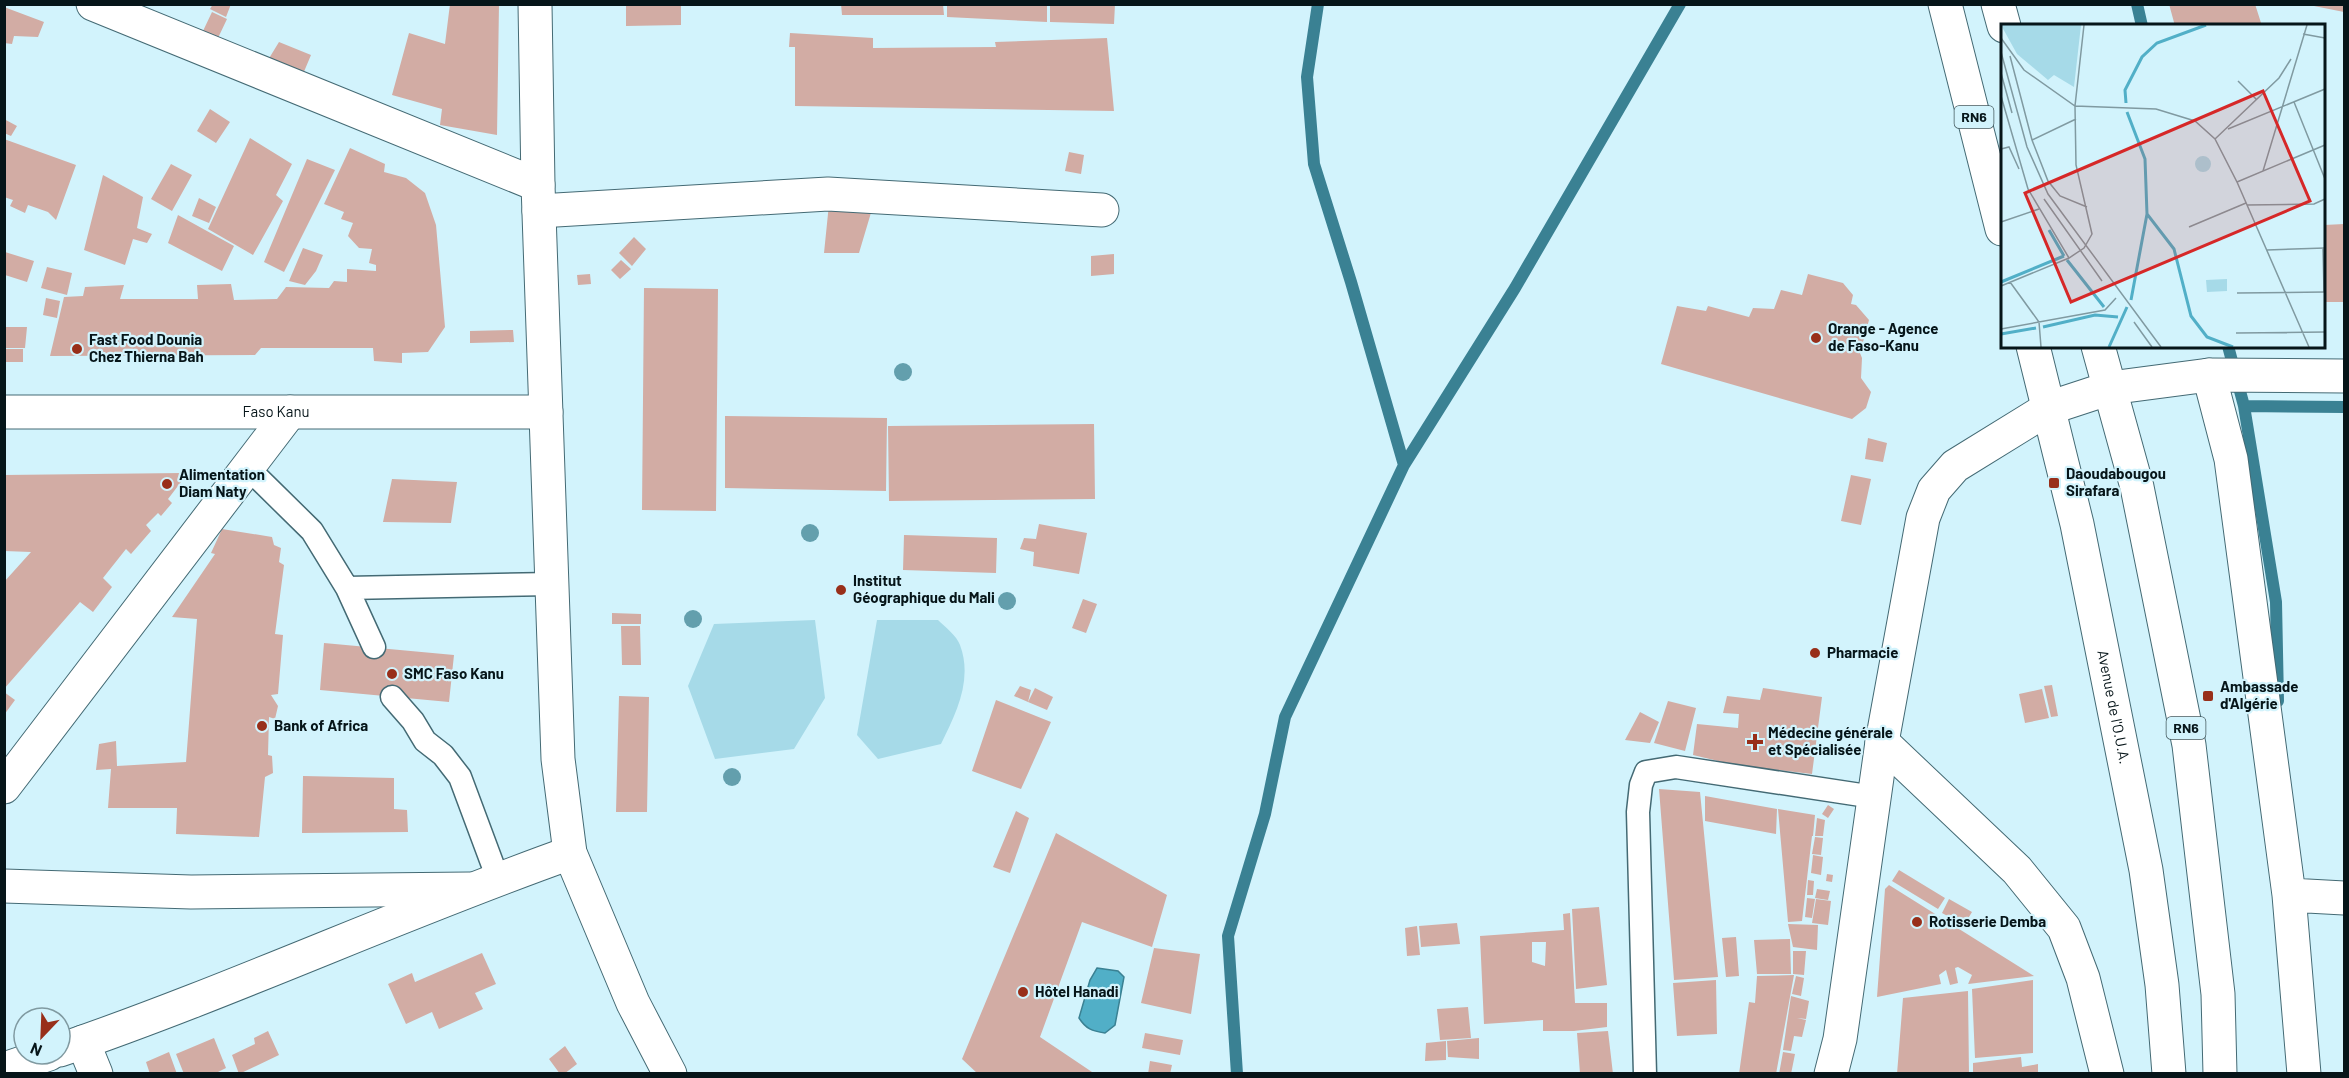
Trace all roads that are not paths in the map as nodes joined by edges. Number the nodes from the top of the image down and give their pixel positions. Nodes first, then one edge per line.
1 (93, 4) edge
2 (535, 4) edge
3 (1945, 4) edge
4 (1998, 4) edge
5 (2003, 24) edge
6 (538, 198) junction
7 (1102, 210) dead end
8 (2001, 225) edge
9 (2034, 348) edge
10 (2099, 348) edge
11 (2209, 375) junction
12 (2344, 376) edge
13 (2110, 388) junction
14 (2049, 408) junction
15 (4, 412) edge
16 (290, 412) junction
17 (546, 412) junction
18 (248, 468) junction
19 (552, 584) junction
20 (347, 588) junction
21 (374, 647) dead end
22 (392, 697) dead end
23 (1882, 742) junction
24 (4, 787) edge
25 (1874, 797) junction
26 (570, 854) junction
27 (484, 884) junction
28 (4, 886) edge
29 (2289, 895) junction
30 (2344, 898) edge
31 (72, 1046) edge
32 (96, 1074) edge
33 (670, 1074) edge
34 (1645, 1074) edge
35 (1832, 1074) edge
36 (2107, 1074) edge
37 (2169, 1074) edge
38 (2220, 1074) edge
39 (2304, 1074) edge

1 - 6 main road
2 - 6 main road
3 - 8 main road, RN6
4 - 5 main road
6 - 7 main road
6 - 17 main road
9 - 14 main road, Avenue de l'O.U.A.
10 - 13 main road, RN6
11 - 12 main road
11 - 13 main road
11 - 29 main road
13 - 14 main road
13 - 38 main road, RN6
14 - 23 main road
14 - 37 main road, Avenue de l'O.U.A.
15 - 16 main road, Faso Kanu
16 - 17 main road, Faso Kanu
16 - 18 main road
17 - 19 main road
18 - 20 lane
18 - 24 main road
19 - 20 lane
19 - 26 main road
20 - 21 lane
22 - 27 lane
23 - 25 main road
23 - 36 main road
25 - 34 lane
25 - 35 main road
26 - 27 main road
26 - 33 main road
27 - 28 main road
27 - 31 main road
29 - 30 main road
29 - 39 main road
31 - 32 main road

